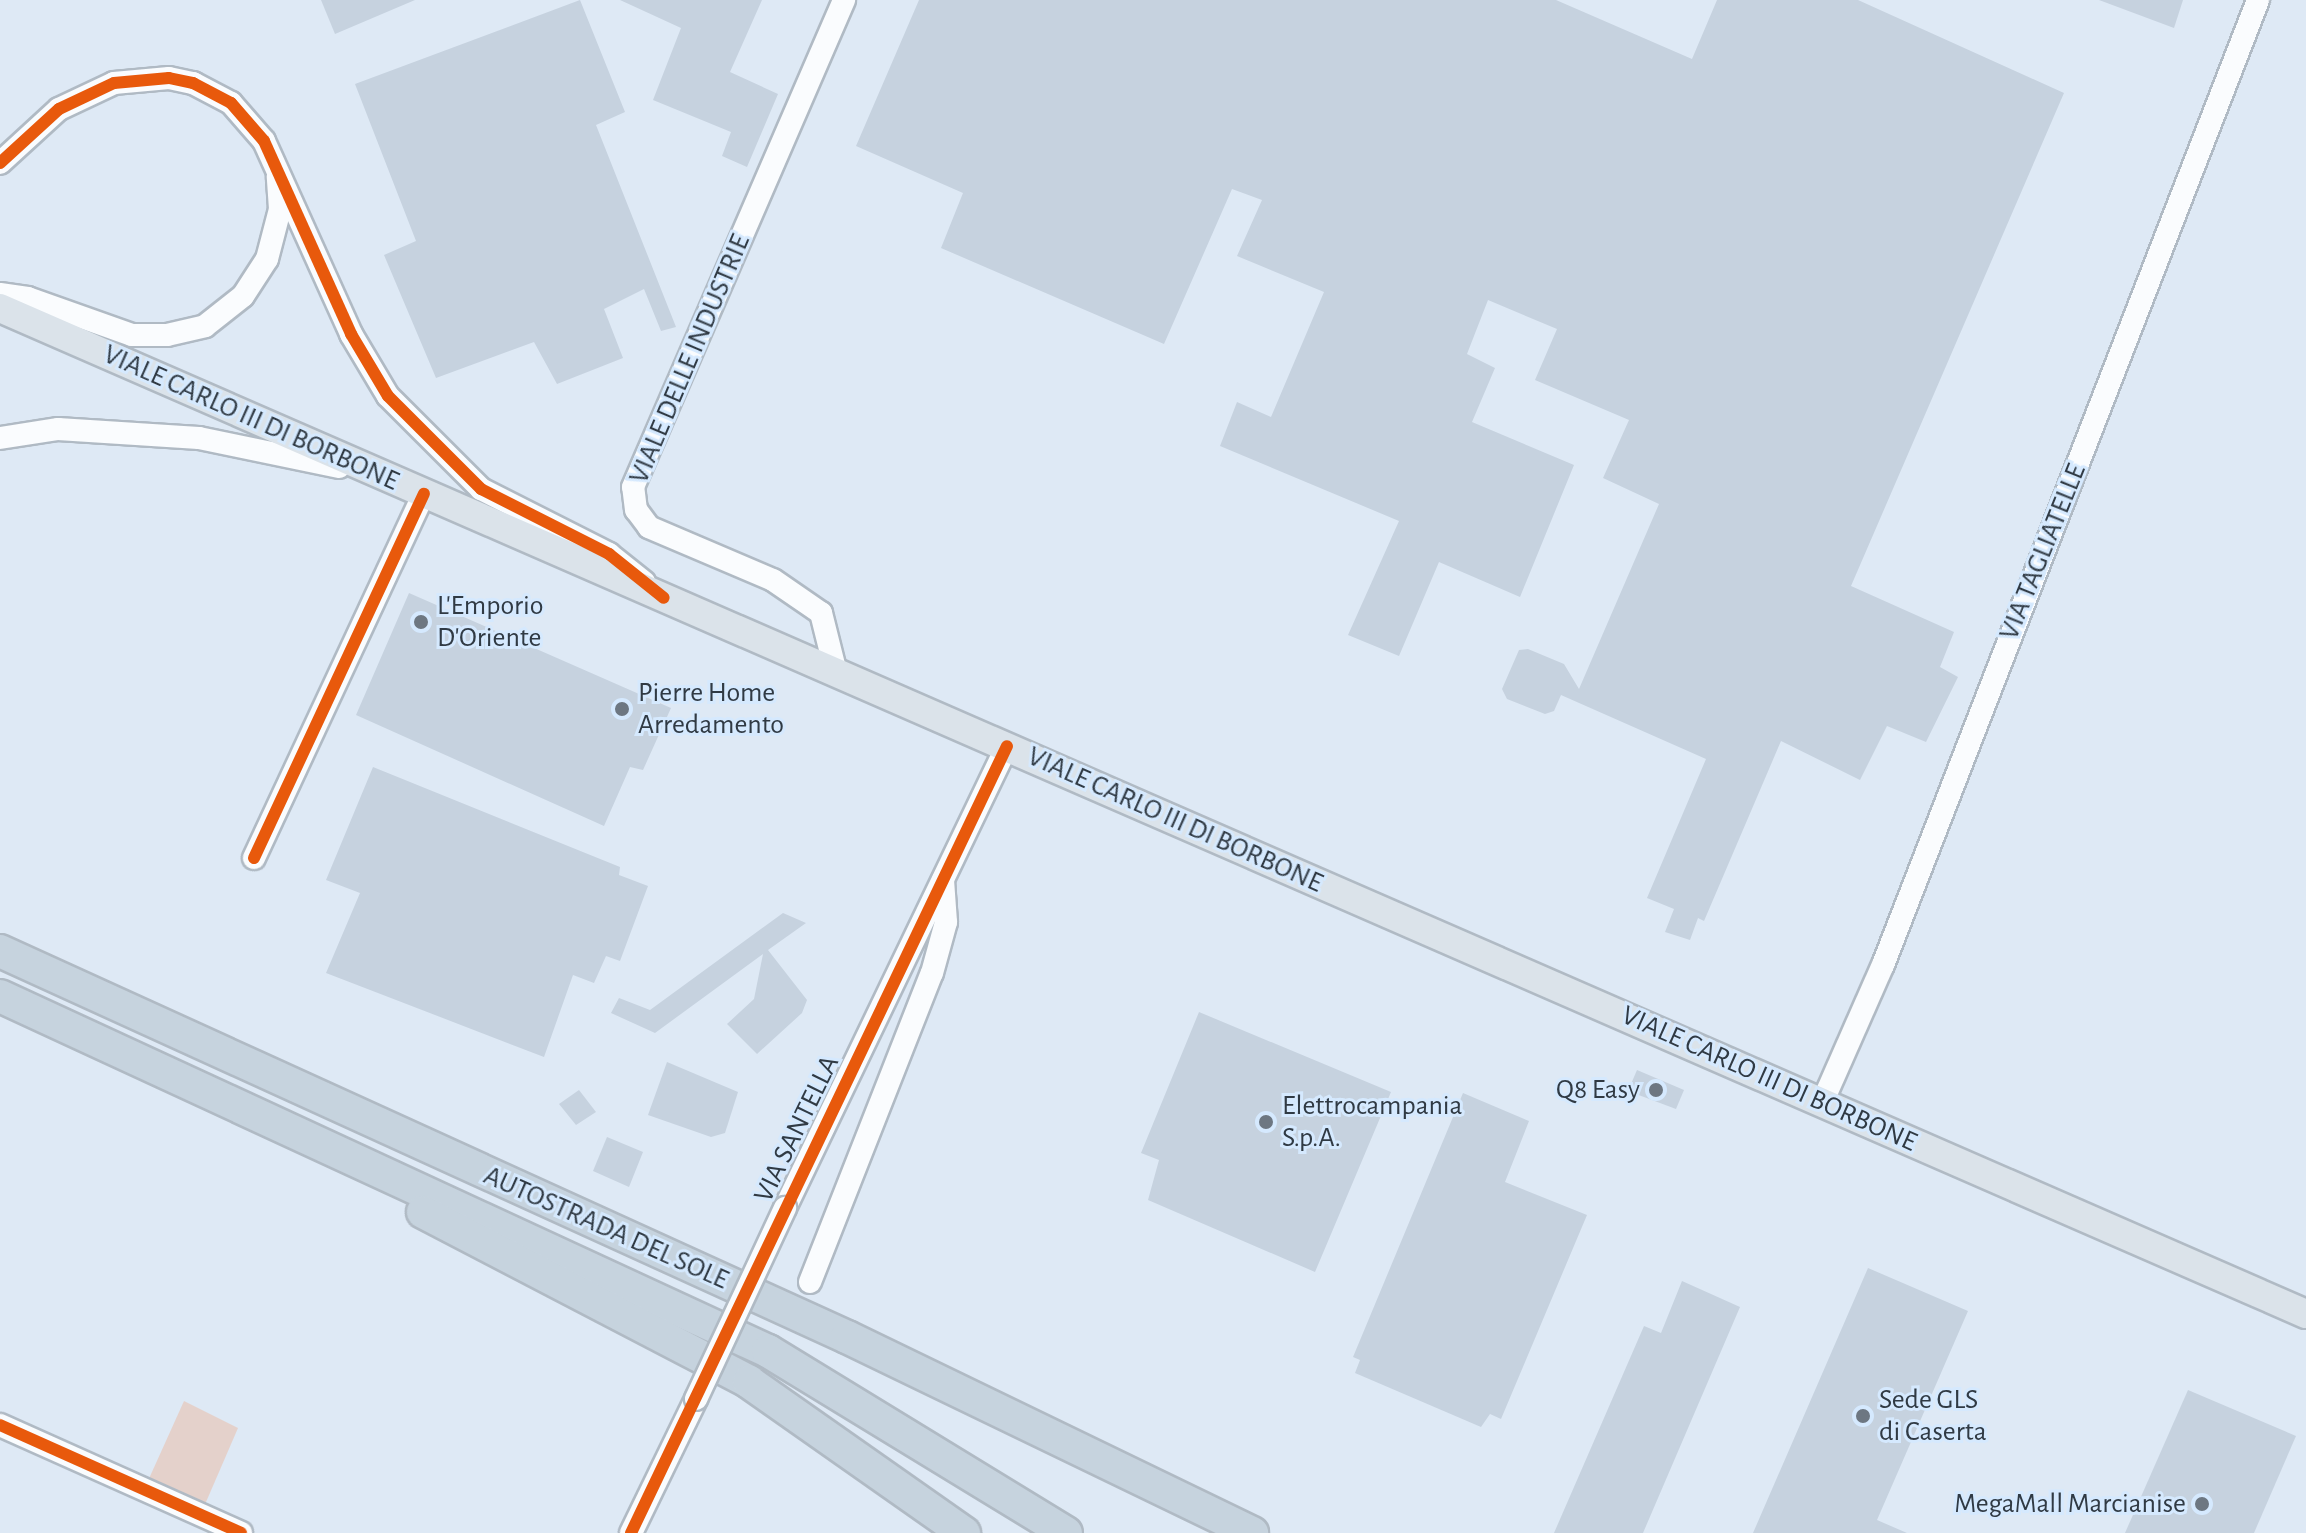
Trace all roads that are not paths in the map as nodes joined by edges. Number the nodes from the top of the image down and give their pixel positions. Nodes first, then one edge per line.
1 (844, 0) edge
2 (2258, 0) edge
3 (0, 163) edge
4 (277, 168) junction
5 (0, 294) edge
6 (0, 308) edge
7 (0, 438) edge
8 (417, 491) junction
9 (664, 598) junction
10 (836, 673) junction
11 (1007, 746) junction
12 (254, 858) dead end
13 (943, 880) junction
14 (0, 951) edge
15 (0, 996) edge
16 (1822, 1103) junction
17 (323, 1147) junction
18 (810, 1282) dead end
19 (2306, 1314) edge
20 (0, 1425) edge
21 (241, 1533) edge
22 (631, 1533) edge
23 (964, 1533) edge
24 (1066, 1533) edge
25 (1252, 1533) edge

1 - 10 street, VIALE DELLE INDUSTRIE
2 - 16 street, VIA TAGLIATELLE
3 - 4 street
4 - 5 street
4 - 9 street
6 - 8 main road, VIALE CARLO III DI BORBONE
7 - 8 street
8 - 9 main road, VIALE CARLO III DI BORBONE
8 - 12 street
9 - 10 main road, VIALE CARLO III DI BORBONE
10 - 11 main road, VIALE CARLO III DI BORBONE
11 - 13 street, VIA SANTELLA
11 - 16 main road, VIALE CARLO III DI BORBONE
13 - 18 street
13 - 22 street, VIA SANTELLA, bridge
14 - 25 highway, AUTOSTRADA DEL SOLE
15 - 17 highway, AUTOSTRADA DEL SOLE
16 - 19 main road, VIALE CARLO III DI BORBONE
17 - 23 highway
17 - 24 highway, AUTOSTRADA DEL SOLE
20 - 21 street

